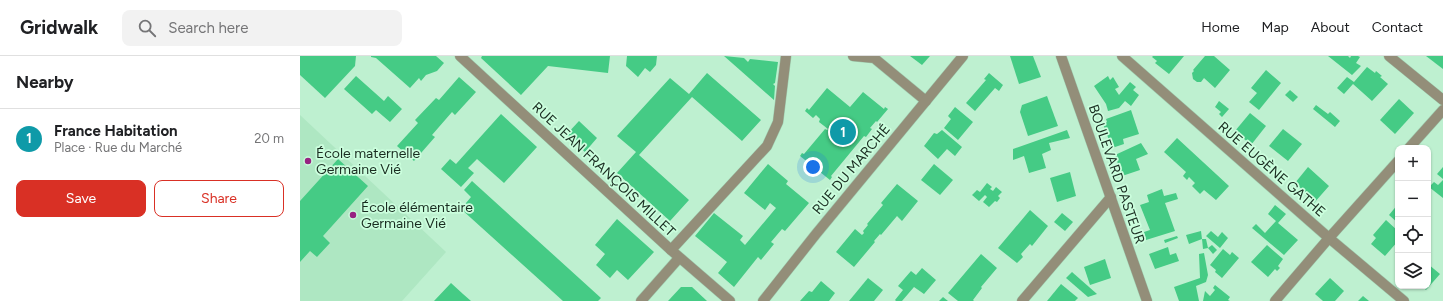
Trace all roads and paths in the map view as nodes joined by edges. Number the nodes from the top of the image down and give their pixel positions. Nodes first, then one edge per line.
1 (460, 56) edge
2 (786, 56) edge
3 (853, 56) edge
4 (963, 56) edge
5 (1061, 56) edge
6 (1122, 56) edge
7 (1389, 56) edge
8 (1443, 100) edge
9 (926, 101) junction
10 (1443, 110) edge
11 (1412, 145) edge
12 (1395, 164) edge
13 (1111, 197) junction
14 (1329, 238) junction
15 (671, 250) junction
16 (680, 258) junction
17 (641, 301) edge
18 (730, 301) edge
19 (763, 301) edge
20 (1022, 301) edge
21 (1147, 301) edge
22 (1275, 301) edge
23 (1404, 301) edge

1 - 15 street, RUE JEAN FRANÇOIS MILLET
2 - 15 street
3 - 9 street
4 - 9 street, RUE DU MARCHÉ
5 - 13 street, BOULEVARD PASTEUR
6 - 14 street, RUE EUGÈNE GATHE
7 - 8 street
9 - 19 street, RUE DU MARCHÉ
10 - 11 street
12 - 14 street
13 - 20 street
13 - 21 street, BOULEVARD PASTEUR
14 - 22 street
14 - 23 street, RUE EUGÈNE GATHE
15 - 16 street, RUE JEAN FRANÇOIS MILLET
16 - 17 street
16 - 18 street, RUE JEAN FRANÇOIS MILLET

